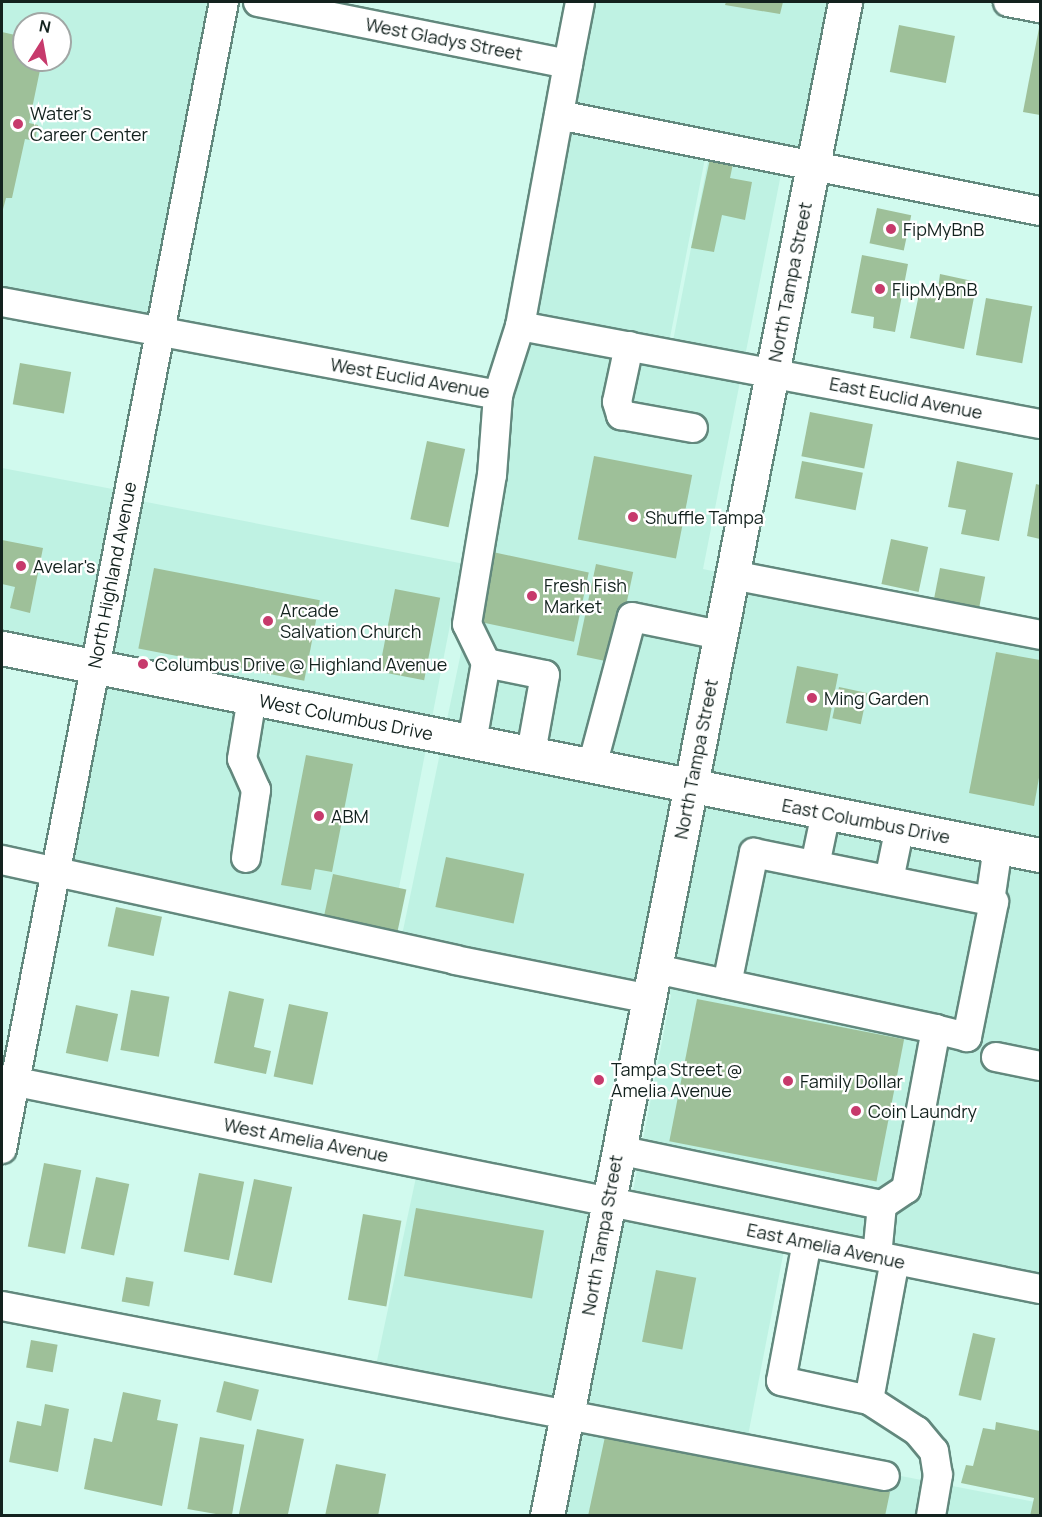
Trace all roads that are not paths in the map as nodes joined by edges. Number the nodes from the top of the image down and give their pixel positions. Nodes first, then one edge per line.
1 (224, 2) edge
2 (258, 2) edge
3 (580, 2) edge
4 (845, 2) edge
5 (1008, 2) edge
6 (1041, 8) edge
7 (568, 64) junction
8 (559, 115) junction
9 (812, 166) junction
10 (1041, 211) edge
11 (2, 302) edge
12 (520, 326) junction
13 (159, 333) junction
14 (629, 346) junction
15 (772, 372) junction
16 (498, 395) junction
17 (1041, 424) edge
18 (693, 428) dead end
19 (732, 575) junction
20 (720, 635) junction
21 (1041, 635) edge
22 (2, 648) edge
23 (486, 663) junction
24 (94, 666) junction
25 (252, 698) junction
26 (472, 742) junction
27 (531, 753) junction
28 (592, 766) junction
29 (691, 786) junction
30 (826, 813) junction
31 (900, 827) junction
32 (998, 847) junction
33 (1041, 855) edge
34 (246, 858) dead end
35 (2, 860) edge
36 (815, 865) junction
37 (55, 872) junction
38 (889, 880) junction
39 (990, 901) junction
40 (653, 984) junction
41 (727, 984) junction
42 (936, 1029) junction
43 (996, 1057) dead end
44 (1041, 1066) edge
45 (8, 1080) edge
46 (2, 1149) edge
47 (618, 1150) junction
48 (611, 1202) junction
49 (882, 1205) junction
50 (807, 1242) junction
51 (886, 1258) junction
52 (1041, 1289) edge
53 (2, 1306) edge
54 (869, 1400) junction
55 (567, 1417) junction
56 (885, 1476) dead end
57 (548, 1515) edge
58 (930, 1515) edge

1 - 13 street, North Highland Avenue
2 - 7 street, West Gladys Street
3 - 7 street
4 - 9 main road, North Tampa Street
5 - 6 street
7 - 8 street, West Euclid Avenue
8 - 9 street
8 - 12 street, West Euclid Avenue
9 - 10 street
9 - 15 main road, North Tampa Street
11 - 13 street, West Euclid Avenue
12 - 14 street
12 - 16 street, West Euclid Avenue
13 - 16 street, West Euclid Avenue
13 - 24 street, North Highland Avenue
14 - 15 street
14 - 18 street
15 - 17 street, East Euclid Avenue
15 - 19 main road, North Tampa Street
16 - 23 street
19 - 20 main road, North Tampa Street
19 - 21 street
20 - 28 street
20 - 29 main road, North Tampa Street
22 - 24 main road, West Columbus Drive
23 - 26 street
23 - 27 street
24 - 25 main road, West Columbus Drive
24 - 37 street, North Highland Avenue
25 - 26 main road, West Columbus Drive
25 - 34 street
26 - 27 main road, West Columbus Drive
27 - 28 main road, West Columbus Drive
28 - 29 main road, West Columbus Drive
29 - 30 main road, East Columbus Drive
29 - 40 main road, North Tampa Street
30 - 31 main road, East Columbus Drive
30 - 36 street
31 - 32 main road, East Columbus Drive
31 - 38 street
32 - 33 main road, East Columbus Drive
32 - 39 street
35 - 37 street
36 - 38 street
36 - 41 street
37 - 40 street
37 - 45 street, North Highland Avenue
38 - 39 street
39 - 42 street
40 - 41 street
40 - 47 main road, North Tampa Street
41 - 42 street
42 - 49 street
43 - 44 street
45 - 46 street, North Highland Avenue
45 - 48 street, West Amelia Avenue
47 - 48 main road, North Tampa Street
47 - 49 street
48 - 50 street, East Amelia Avenue
48 - 55 main road, North Tampa Street
49 - 51 street
50 - 51 street, East Amelia Avenue
50 - 54 street
51 - 52 street, East Amelia Avenue
51 - 54 street
53 - 55 street
54 - 58 street
55 - 56 street
55 - 57 main road, North Tampa Street

